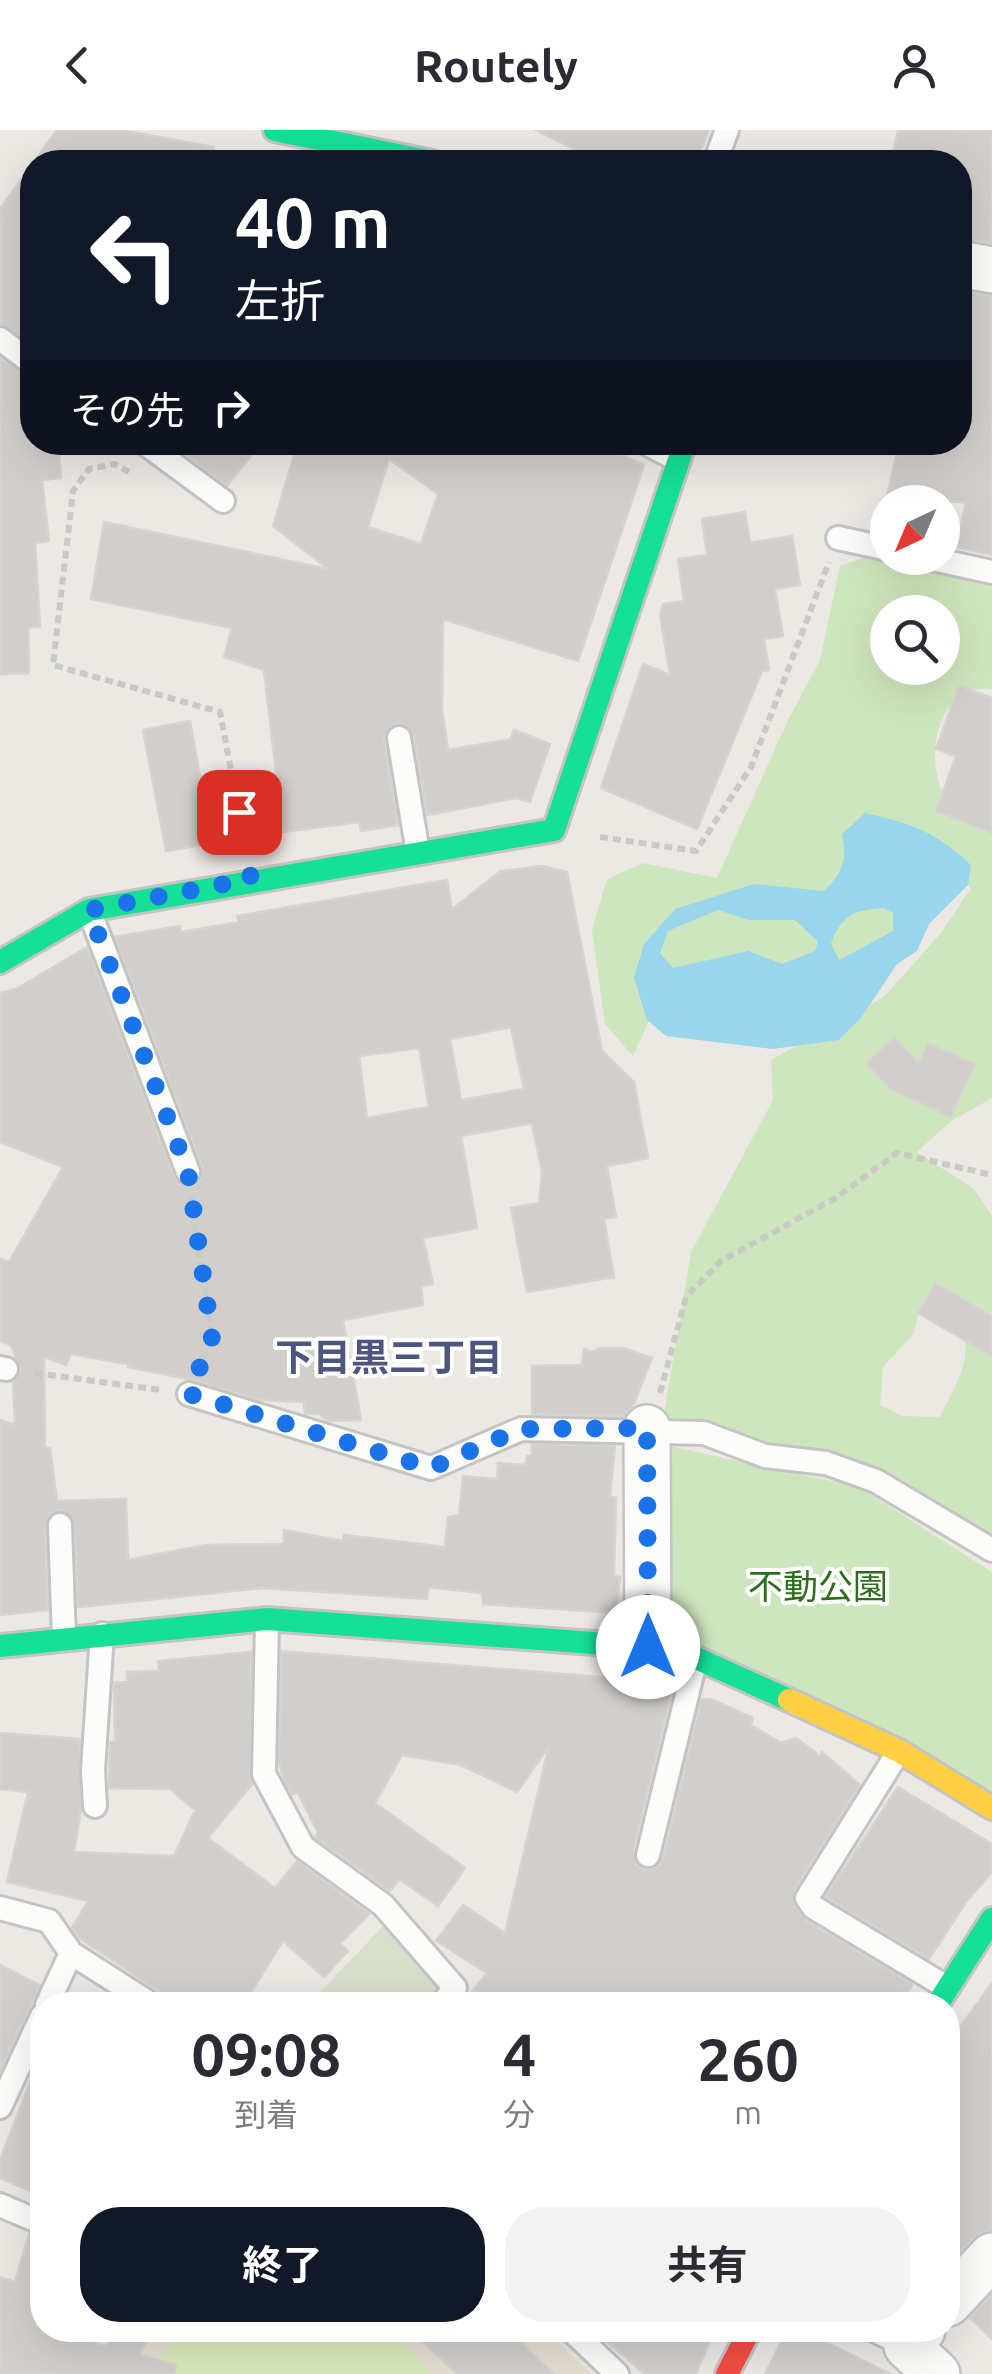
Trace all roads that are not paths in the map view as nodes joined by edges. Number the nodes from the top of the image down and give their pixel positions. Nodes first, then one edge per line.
1 (275, 130) edge
2 (322, 150) edge
3 (161, 455) edge
4 (681, 455) edge
5 (223, 500) dead end
6 (838, 538) road end
7 (870, 545) edge
8 (960, 565) edge
9 (992, 572) edge
10 (400, 738) dead end
11 (418, 853) junction
12 (89, 910) junction
13 (0, 962) edge
14 (188, 1172) road end
15 (189, 1394) road end
16 (647, 1428) junction
17 (60, 1524) dead end
18 (992, 1550) edge
19 (266, 1618) junction
20 (102, 1634) junction
21 (64, 1639) junction
22 (0, 1646) edge
23 (648, 1647) junction
24 (696, 1658) junction
25 (899, 1750) junction
26 (94, 1806) dead end
27 (992, 1808) edge
28 (648, 1855) dead end
29 (0, 1908) edge
30 (992, 1920) edge
31 (71, 1954) junction
32 (54, 1992) edge
33 (131, 1992) edge
34 (452, 1992) edge
35 (936, 1992) edge
36 (945, 1992) edge
37 (30, 2042) edge
38 (0, 2107) edge
39 (0, 2205) edge
40 (30, 2217) edge
41 (992, 2256) edge
42 (960, 2290) edge
43 (583, 2342) edge
44 (744, 2342) edge
45 (616, 2374) edge
46 (727, 2374) edge

1 - 2 street
3 - 5 lane
4 - 11 street
6 - 7 lane
8 - 9 lane
10 - 11 lane
11 - 12 street
12 - 13 street
12 - 14 lane
15 - 16 lane
16 - 18 lane
16 - 23 street
17 - 21 lane
19 - 20 street
19 - 23 street
19 - 34 lane
20 - 21 street
20 - 26 lane
21 - 22 street
23 - 24 street
24 - 25 street
24 - 28 lane
25 - 27 street
25 - 35 lane
29 - 31 lane
30 - 36 street
31 - 32 lane
31 - 33 lane
37 - 38 lane
39 - 40 lane
41 - 42 street
43 - 45 lane
44 - 46 street

